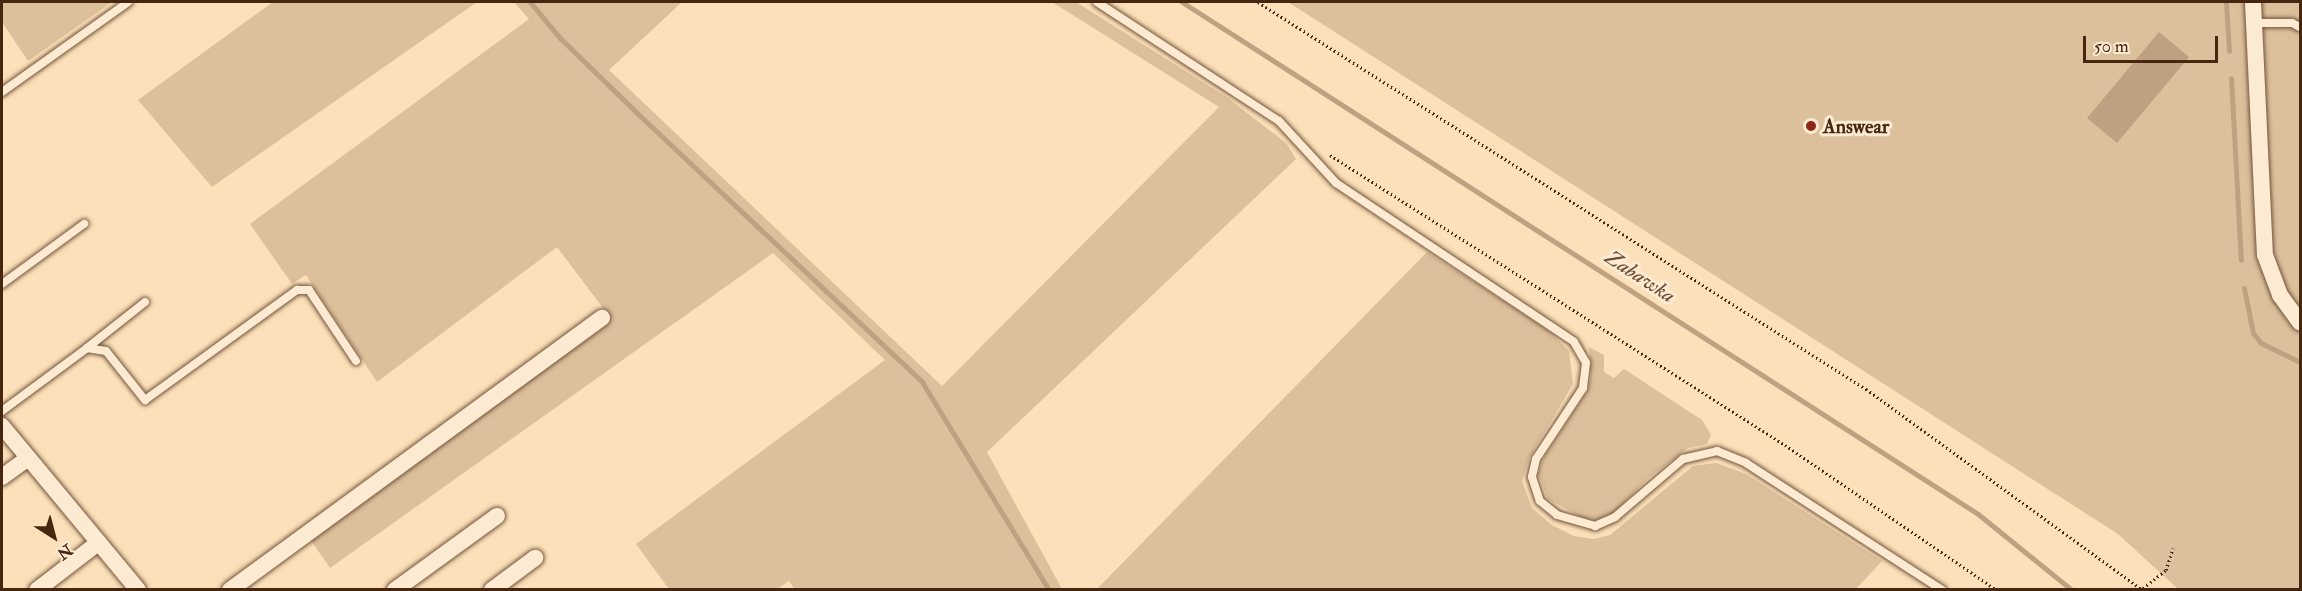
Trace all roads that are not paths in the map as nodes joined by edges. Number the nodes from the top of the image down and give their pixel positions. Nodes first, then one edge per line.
1 (128, 2) edge
2 (1097, 2) edge
3 (2253, 2) edge
4 (2301, 17) edge
5 (2254, 22) junction
6 (2296, 25) edge
7 (2, 92) edge
8 (84, 224) dead end
9 (2, 284) edge
10 (145, 302) dead end
11 (602, 318) dead end
12 (2301, 323) edge
13 (87, 348) junction
14 (356, 361) dead end
15 (2, 411) edge
16 (2, 426) edge
17 (28, 458) junction
18 (2, 477) edge
19 (497, 516) dead end
20 (99, 542) junction
21 (535, 558) dead end
22 (37, 590) edge
23 (138, 590) edge
24 (230, 590) edge
25 (395, 590) edge
26 (492, 590) edge
27 (1942, 590) edge

1 - 7 lane
2 - 27 lane
3 - 5 street
4 - 6 lane
5 - 6 lane
5 - 12 street
8 - 9 lane
10 - 13 lane
11 - 24 street
13 - 14 lane
13 - 15 lane
16 - 17 street
17 - 18 street
17 - 20 street
19 - 25 street
20 - 22 street
20 - 23 street
21 - 26 street

